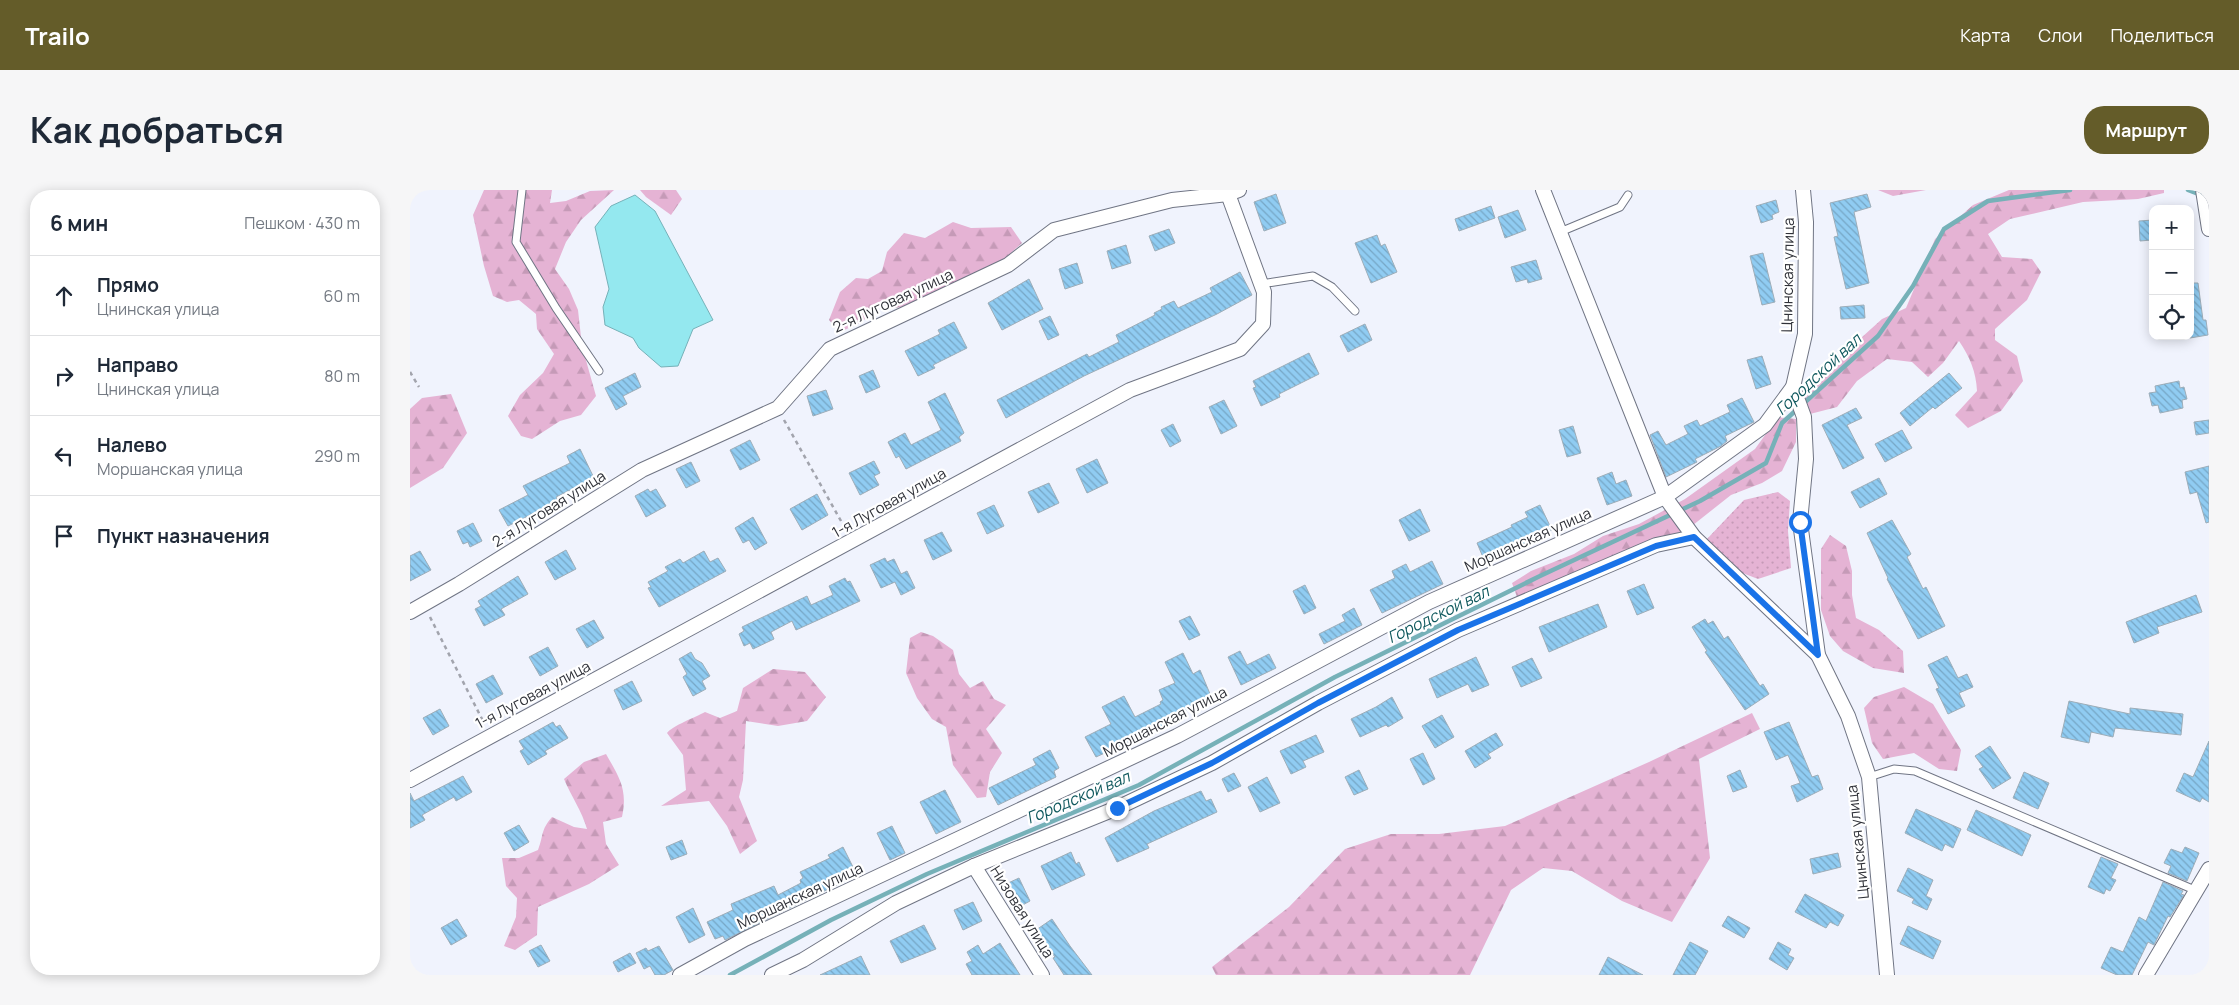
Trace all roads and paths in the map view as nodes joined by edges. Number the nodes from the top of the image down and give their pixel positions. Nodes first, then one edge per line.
1 (522, 190) edge
2 (1543, 190) edge
3 (1803, 190) edge
4 (2203, 190) edge
5 (1233, 192) edge
6 (1628, 195) dead end
7 (2209, 226) edge
8 (1560, 232) junction
9 (1261, 284) junction
10 (1355, 311) dead end
11 (599, 371) dead end
12 (410, 372) edge
13 (419, 387) dead end
14 (1793, 387) junction
15 (778, 408) junction
16 (1668, 501) junction
17 (1694, 537) junction
18 (853, 542) junction
19 (424, 604) junction
20 (410, 612) edge
21 (1818, 655) junction
22 (490, 737) junction
23 (1869, 778) junction
24 (410, 780) edge
25 (974, 866) junction
26 (2209, 870) edge
27 (2197, 891) junction
28 (680, 975) edge
29 (772, 975) edge
30 (1042, 975) edge
31 (1887, 975) edge
32 (2146, 975) edge

1 - 11 lane
2 - 8 street, Цнинская улица
3 - 14 street, Цнинская улица
4 - 7 street
5 - 9 street, 1-я Луговая улица
5 - 15 street, 2-я Луговая улица
6 - 8 lane
8 - 16 street, Цнинская улица
9 - 10 lane
9 - 18 street, 1-я Луговая улица
12 - 13 path
14 - 16 street, Моршанская улица
14 - 21 street, Цнинская улица
15 - 18 path
15 - 19 street, 2-я Луговая улица
16 - 17 street, Цнинская улица
16 - 28 street, Моршанская улица
17 - 21 street, Цнинская улица
17 - 25 street
18 - 22 street, 1-я Луговая улица
19 - 20 street, 2-я Луговая улица
19 - 22 path
21 - 23 street, Цнинская улица
22 - 24 street, 1-я Луговая улица
23 - 27 lane
23 - 31 street, Цнинская улица
25 - 29 street
25 - 30 street, Низовая улица
26 - 27 street
27 - 32 street

